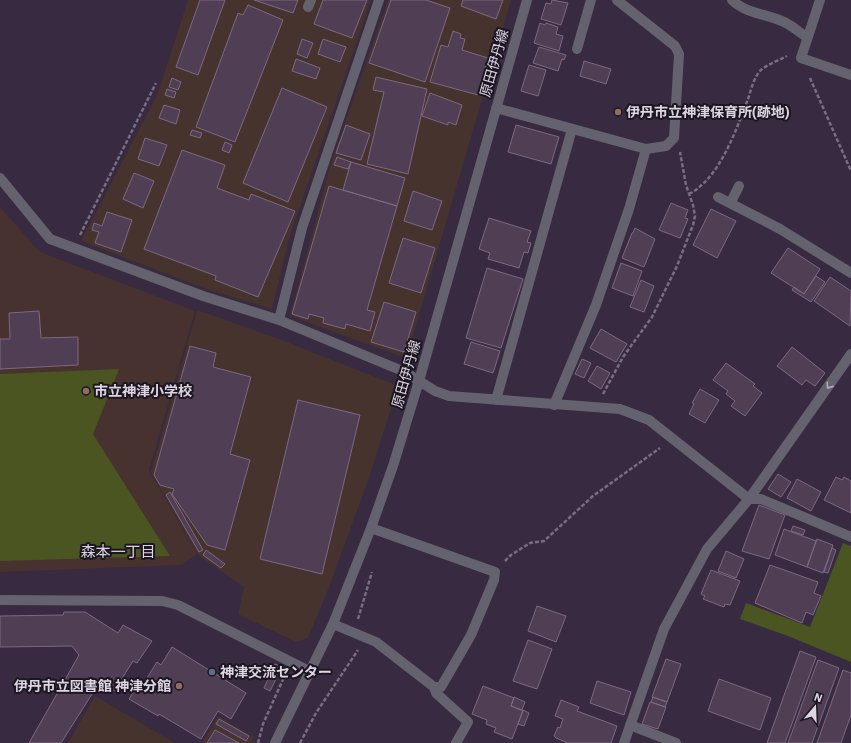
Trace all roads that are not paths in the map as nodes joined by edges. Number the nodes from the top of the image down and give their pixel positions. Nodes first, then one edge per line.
1 (379, 0) edge
2 (527, 0) edge
3 (591, 0) edge
4 (617, 0) edge
5 (732, 0) edge
6 (820, 0) edge
7 (807, 37) junction
8 (577, 49) dead end
9 (851, 75) edge
10 (496, 108) junction
11 (572, 129) junction
12 (646, 150) junction
13 (0, 178) edge
14 (739, 186) dead end
15 (718, 197) dead end
16 (731, 202) junction
17 (851, 273) edge
18 (279, 320) junction
19 (851, 354) edge
20 (419, 381) junction
21 (496, 400) junction
22 (554, 405) junction
23 (749, 499) junction
24 (371, 528) junction
25 (851, 537) edge
26 (0, 600) edge
27 (333, 624) junction
28 (311, 672) junction
29 (434, 687) junction
30 (630, 725) junction
31 (275, 743) edge
32 (456, 743) edge
33 (624, 743) edge
34 (676, 743) edge

1 - 18 street
2 - 10 street, 原田伊丹線
3 - 8 street
4 - 12 street
5 - 7 street
6 - 7 street
7 - 9 street
10 - 11 street
10 - 20 street, 原田伊丹線
11 - 12 street
11 - 21 street
12 - 22 street
13 - 18 street
14 - 16 street
15 - 16 street
16 - 17 street
18 - 20 street
19 -> 23 street
20 - 21 street
20 - 24 street, 原田伊丹線
21 - 22 street
22 - 23 street
23 - 25 street
23 - 30 street
24 - 27 street, 原田伊丹線
24 - 29 street
26 - 28 street
27 - 28 street, 原田伊丹線
27 - 29 street
28 - 31 street, 原田伊丹線
29 - 32 street
30 - 33 street
30 - 34 street

